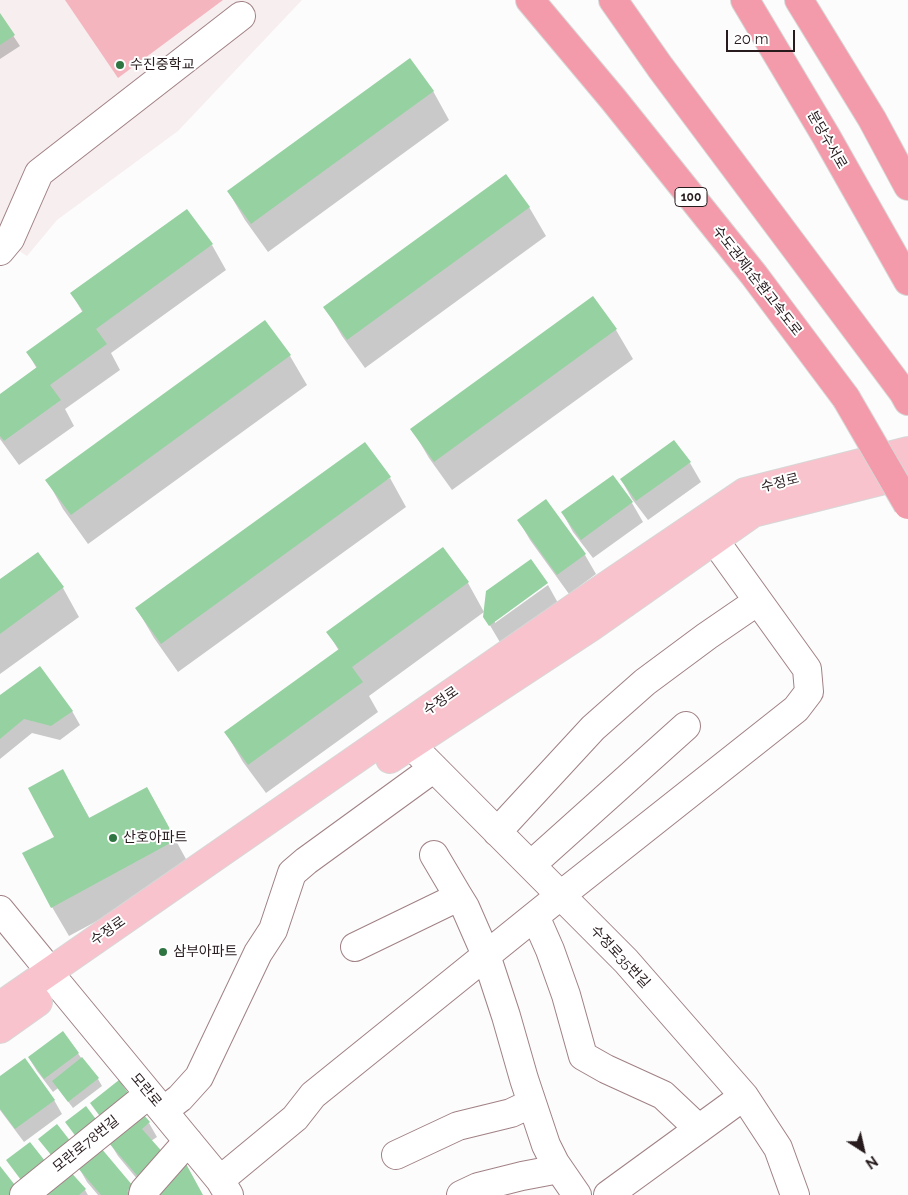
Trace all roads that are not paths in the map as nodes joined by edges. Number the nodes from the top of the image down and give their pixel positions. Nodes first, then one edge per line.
1 (530, 0) edge
2 (613, 0) edge
3 (745, 0) edge
4 (799, 0) edge
5 (241, 16) dead end
6 (908, 186) edge
7 (5, 245) edge
8 (908, 280) edge
9 (905, 396) edge
10 (908, 451) edge
11 (908, 474) edge
12 (908, 505) edge
13 (715, 540) junction
14 (758, 601) junction
15 (686, 726) dead end
16 (411, 745) junction
17 (434, 768) junction
18 (497, 832) junction
19 (434, 855) dead end
20 (531, 865) junction
21 (457, 894) junction
22 (561, 895) junction
23 (0, 910) edge
24 (535, 916) junction
25 (355, 947) dead end
26 (486, 955) junction
27 (55, 979) junction
28 (0, 1006) edge
29 (0, 1029) edge
30 (744, 1096) junction
31 (156, 1102) junction
32 (532, 1103) junction
33 (699, 1129) junction
34 (188, 1141) junction
35 (396, 1154) dead end
36 (559, 1169) junction
37 (224, 1188) edge
38 (24, 1195) edge
39 (143, 1195) edge
40 (461, 1195) edge
41 (577, 1195) edge
42 (608, 1195) edge
43 (795, 1195) edge

1 - 12 highway, 수도권제1순환고속도로 / 100, bridge
2 - 9 highway
3 - 8 highway, 분당수서로
4 - 6 highway
5 - 7 street
10 - 27 main road, 수정로
11 - 13 main road, 수정로
13 - 14 street
13 - 16 main road, 수정로
14 - 18 street
14 - 22 street
15 - 20 street
16 - 17 street, 수정로35번길
16 - 27 main road, 수정로
17 - 18 street, 수정로35번길
17 - 31 street, 모란로78번길
18 - 20 street, 수정로35번길
19 - 21 street
20 - 22 street, 수정로35번길
21 - 25 street
21 - 26 street
22 - 24 street
22 - 30 street, 수정로35번길
23 - 27 street, 모란로
24 - 26 street
24 - 33 street
26 - 32 street
26 - 37 street
27 - 28 main road, 수정로
27 - 29 main road, 수정로
27 - 31 street, 모란로
30 - 33 street
30 - 43 street, 수정로35번길
31 - 34 street, 모란로
31 - 38 street, 모란로78번길
32 - 35 street
32 - 36 street
33 - 42 street
34 - 37 street, 모란로
34 - 39 street
36 - 40 street
36 - 41 street

